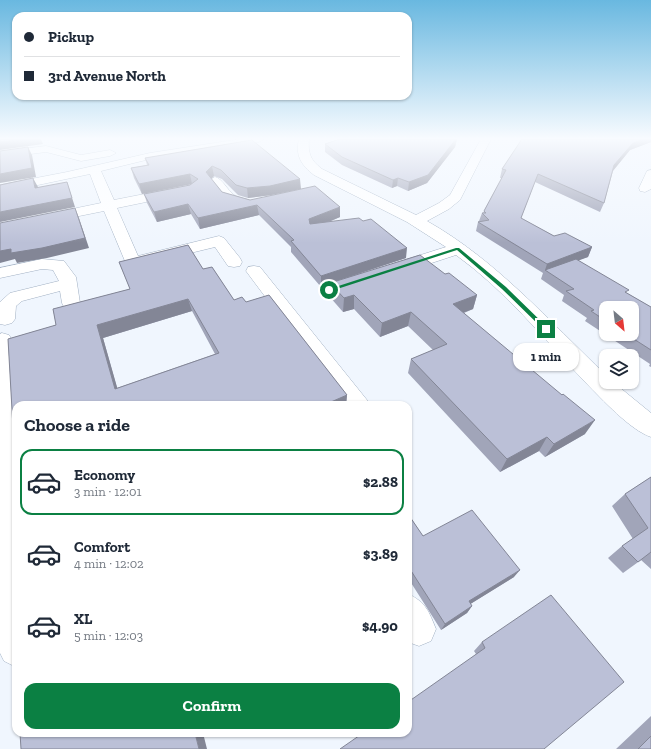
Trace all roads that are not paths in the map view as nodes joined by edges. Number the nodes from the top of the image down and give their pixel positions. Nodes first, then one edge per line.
1 (74, 174) edge
2 (96, 174) edge
3 (322, 174) edge
4 (467, 174) edge
5 (651, 174) edge
6 (215, 181) edge
7 (342, 184) junction
8 (645, 188) dead end
9 (0, 189) edge
10 (192, 189) edge
11 (320, 190) edge
12 (259, 204) edge
13 (109, 206) junction
14 (416, 221) junction
15 (0, 228) edge
16 (458, 249) junction
17 (234, 262) dead end
18 (254, 271) dead end
19 (0, 273) edge
20 (382, 273) edge
21 (68, 284) junction
22 (71, 303) edge
23 (356, 401) edge
24 (651, 427) edge
25 (9, 558) edge
26 (12, 597) edge

1 - 9 street
2 - 13 street
3 - 7 street
4 - 14 street
5 - 8 street
6 - 12 street
7 - 11 street
7 - 14 street
10 - 13 street
13 - 15 street
13 - 17 street
14 - 16 street
16 - 20 street
16 - 24 street
18 - 23 street
19 - 21 street
21 - 22 street
21 - 25 street
25 - 26 street

